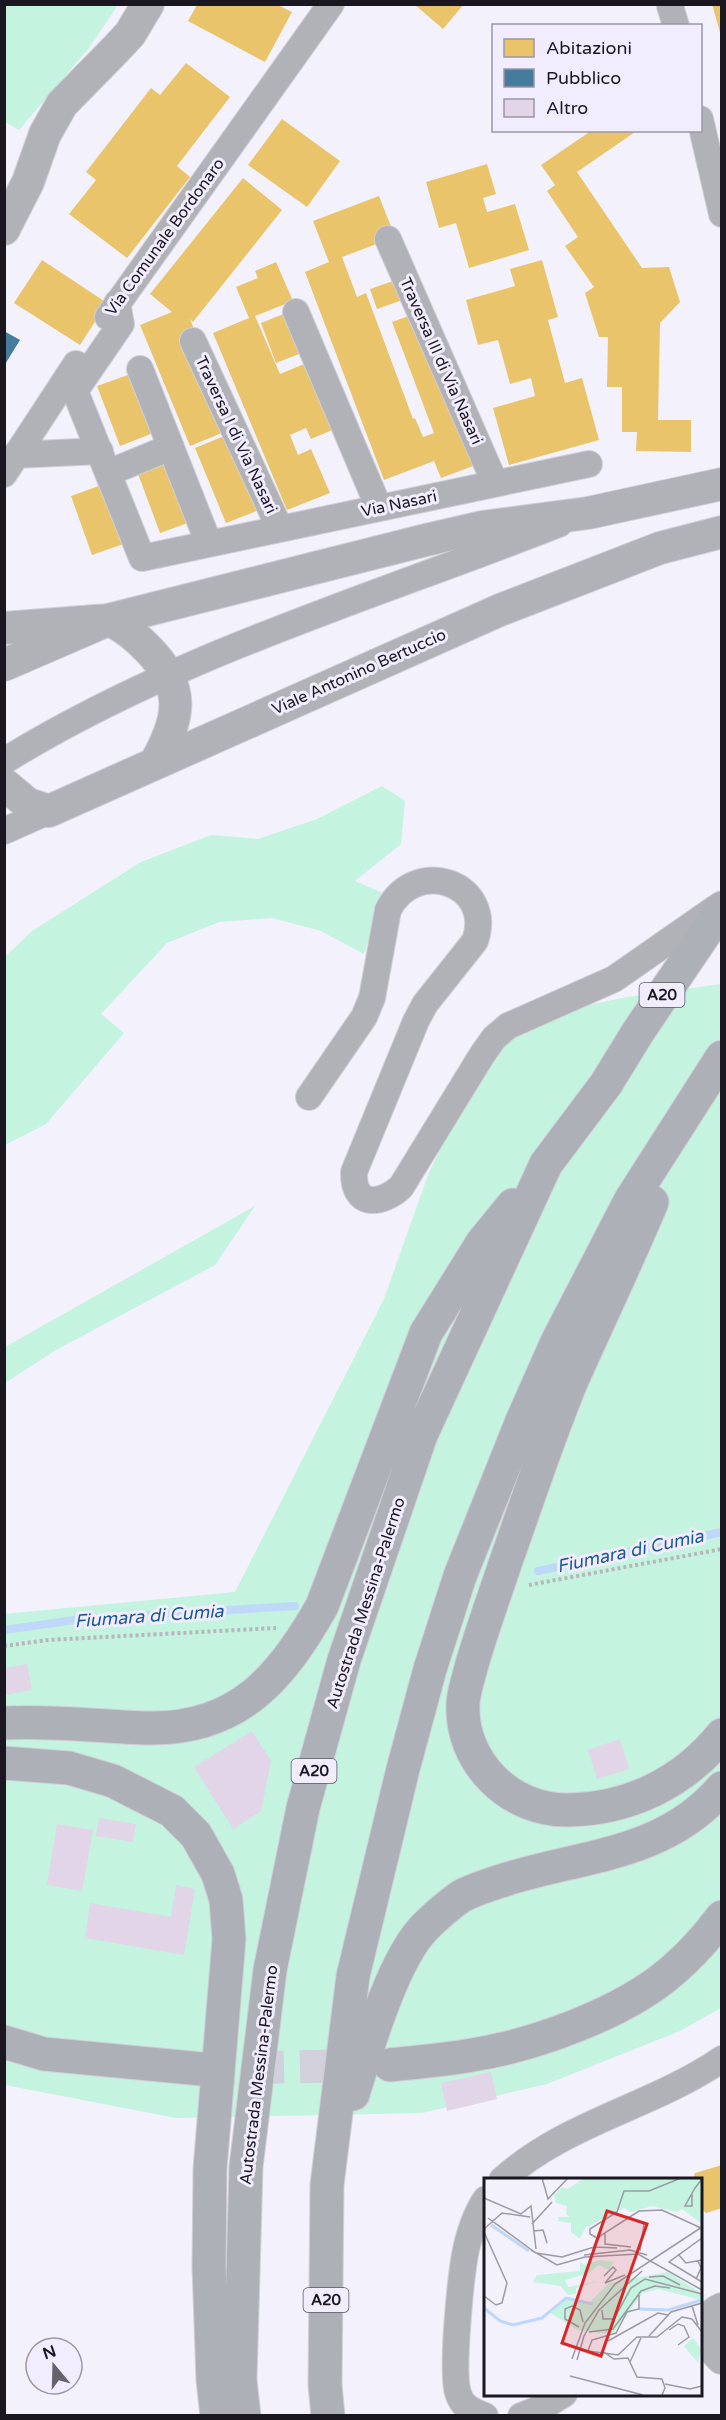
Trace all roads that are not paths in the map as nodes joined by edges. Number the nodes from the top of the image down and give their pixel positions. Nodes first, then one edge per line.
1 (148, 4) edge
2 (331, 4) edge
3 (702, 128) edge
4 (722, 214) edge
5 (4, 229) edge
6 (388, 239) dead end
7 (117, 303) junction
8 (296, 312) dead end
9 (193, 341) dead end
10 (140, 369) dead end
11 (171, 447) junction
12 (104, 462) junction
13 (589, 464) dead end
14 (10, 465) edge
15 (495, 483) junction
16 (722, 484) edge
17 (379, 508) junction
18 (588, 513) junction
19 (280, 529) junction
20 (722, 532) edge
21 (209, 544) junction
22 (108, 620) junction
23 (4, 628) edge
24 (4, 665) edge
25 (170, 675) junction
26 (4, 761) edge
27 (155, 763) junction
28 (4, 784) edge
29 (49, 812) junction
30 (4, 831) edge
31 (722, 906) edge
32 (722, 1057) edge
33 (699, 1090) junction
34 (309, 1097) dead end
35 (546, 1164) junction
36 (4, 1723) edge
37 (722, 1736) edge
38 (4, 1763) edge
39 (722, 1788) edge
40 (722, 1917) edge
41 (722, 1945) edge
42 (4, 2042) edge
43 (722, 2059) edge
44 (4, 2062) edge
45 (504, 2178) edge
46 (327, 2185) junction
47 (484, 2202) edge
48 (710, 2316) edge
49 (722, 2358) edge
50 (561, 2396) edge
51 (218, 2415) edge
52 (244, 2415) edge
53 (328, 2415) edge
54 (485, 2415) edge
55 (521, 2415) edge

1 - 5 street
2 - 7 street, Via Comunale Bordonaro
3 - 4 street
6 - 15 street, Traversa III di Via Nasari
7 - 12 street, Via Nasari
7 - 14 street, Via Comunale Bordonaro
8 - 17 street
9 - 19 street, Traversa I di Via Nasari
10 - 11 street
11 - 12 street
11 - 21 street
12 - 14 street
12 - 21 street, Via Nasari
13 - 15 street, Via Nasari
15 - 17 street, Via Nasari
16 - 18 street
17 - 19 street, Via Nasari
18 - 22 street
18 - 25 street
19 - 21 street, Via Nasari
20 - 27 street, Viale Antonino Bertuccio
22 - 23 street
22 - 24 street
22 - 25 street
25 - 26 street
25 - 27 street
27 - 29 street, Viale Antonino Bertuccio
28 - 29 street
29 - 30 street, Viale Antonino Bertuccio
31 - 34 street
31 - 35 highway, Autostrada Messina-Palermo / A20
32 - 33 highway, A20
33 - 37 highway
33 - 46 highway, A20
35 - 36 highway
35 - 52 highway, Autostrada Messina-Palermo / A20
38 - 51 highway
39 - 46 highway
40 - 41 highway
42 - 44 highway
43 - 45 street
46 - 53 highway, A20
47 - 54 street
48 - 49 street
50 - 55 street

